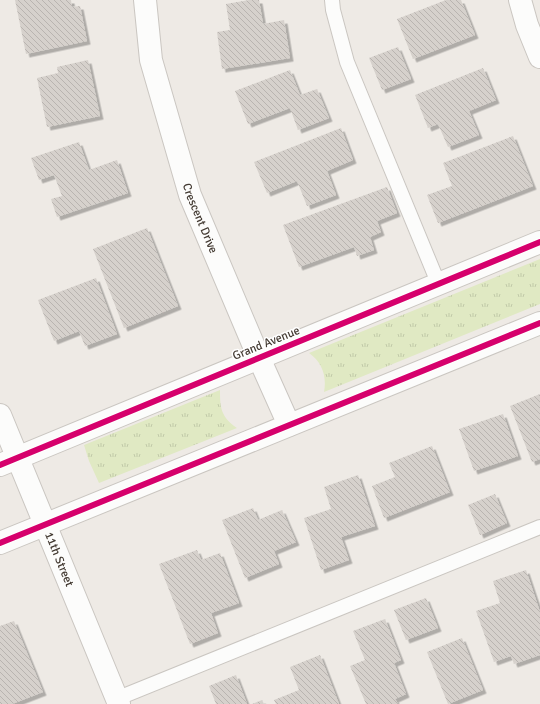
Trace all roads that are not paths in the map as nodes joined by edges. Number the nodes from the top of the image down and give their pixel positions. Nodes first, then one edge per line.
1 (145, 0) edge
2 (332, 0) edge
3 (520, 0) edge
4 (540, 57) edge
5 (540, 242) edge
6 (438, 284) junction
7 (540, 323) edge
8 (259, 358) junction
9 (0, 415) edge
10 (289, 426) junction
11 (9, 461) edge
12 (45, 525) junction
13 (540, 527) edge
14 (0, 544) edge
15 (118, 701) edge

1 - 8 street, Crescent Drive
2 - 6 lane
3 - 4 street
5 - 6 street, Grand Avenue
6 - 8 street, Grand Avenue
7 - 10 street
8 - 10 street, Crescent Drive
8 - 11 street, Grand Avenue
9 - 11 street, 11th Street
10 - 12 street
11 - 12 street, 11th Street
12 - 14 street
12 - 15 street, 11th Street
13 - 15 lane

